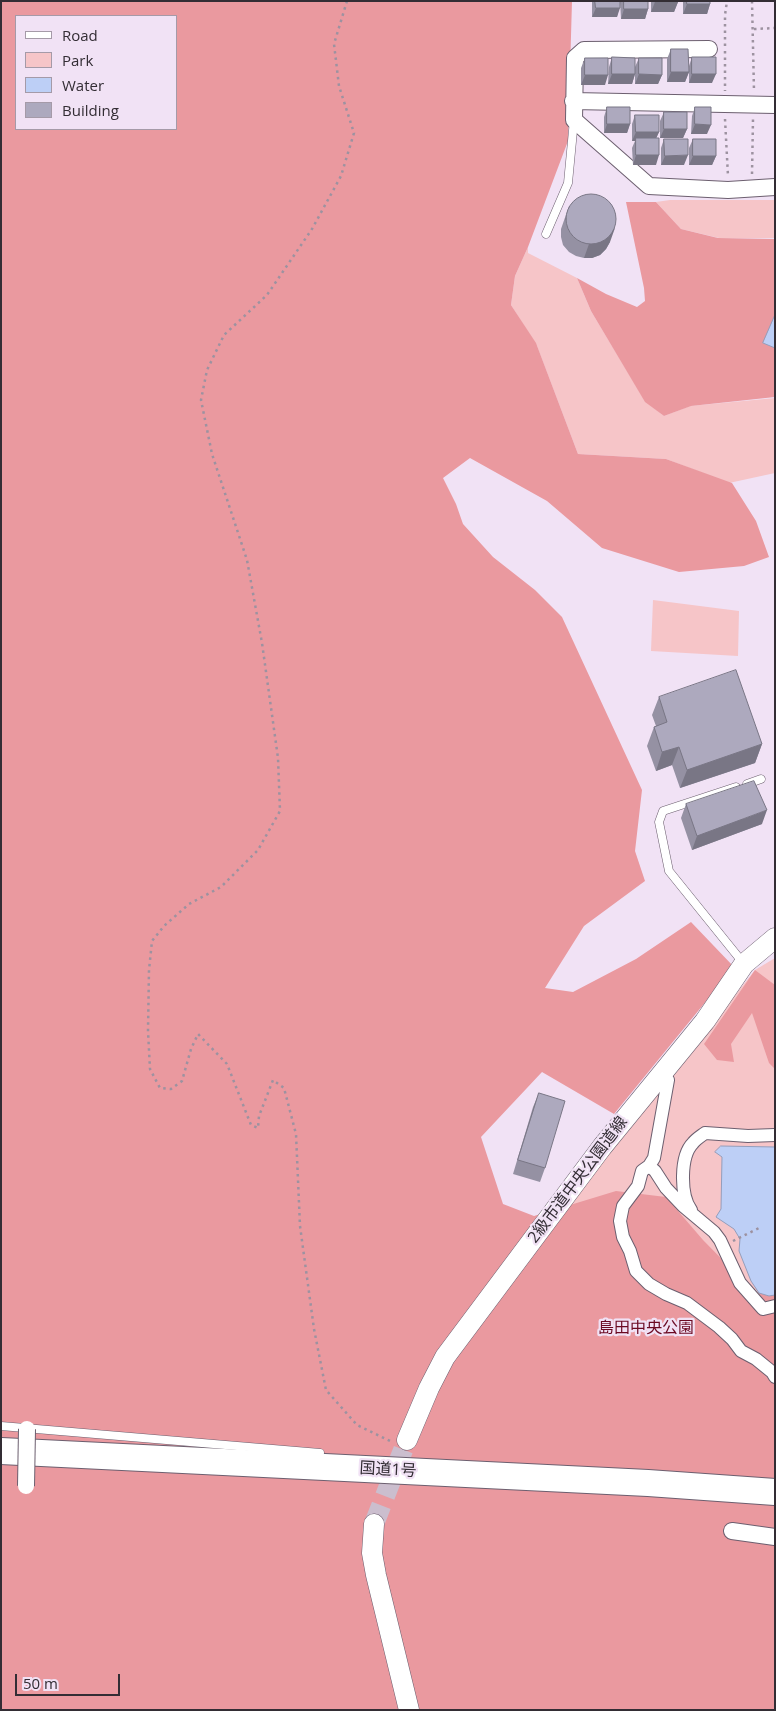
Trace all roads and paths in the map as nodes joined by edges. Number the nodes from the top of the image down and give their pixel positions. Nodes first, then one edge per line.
1 (347, 1) edge
2 (775, 28) edge
3 (754, 29) dead end
4 (709, 49) dead end
5 (573, 101) junction
6 (775, 105) edge
7 (574, 120) junction
8 (775, 188) edge
9 (546, 234) dead end
10 (761, 780) dead end
11 (775, 938) edge
12 (744, 964) junction
13 (668, 1080) dead end
14 (775, 1135) edge
15 (649, 1166) junction
16 (697, 1218) junction
17 (761, 1227) dead end
18 (728, 1243) dead end
19 (775, 1306) edge
20 (775, 1377) edge
21 (1, 1426) edge
22 (27, 1429) junction
23 (401, 1442) joint
24 (1, 1451) edge
25 (320, 1453) dead end
26 (26, 1486) dead end
27 (775, 1492) edge
28 (374, 1524) tunnel mouth
29 (732, 1531) dead end
30 (775, 1537) edge
31 (409, 1710) edge

1 - 23 path
2 - 3 path
4 - 5 street
5 - 6 street
5 - 7 street
7 - 8 street
7 - 9 lane
10 - 12 lane
11 - 12 street, 2級市道中央公園道線
12 - 23 street, 2級市道中央公園道線
13 - 15 street
14 - 16 street
15 - 16 street
15 - 20 street
16 - 19 street
17 - 18 path
21 - 22 lane
22 - 25 lane
22 - 26 street, bridge
24 - 27 highway, 国道1号
28 - 31 street
29 - 30 street

